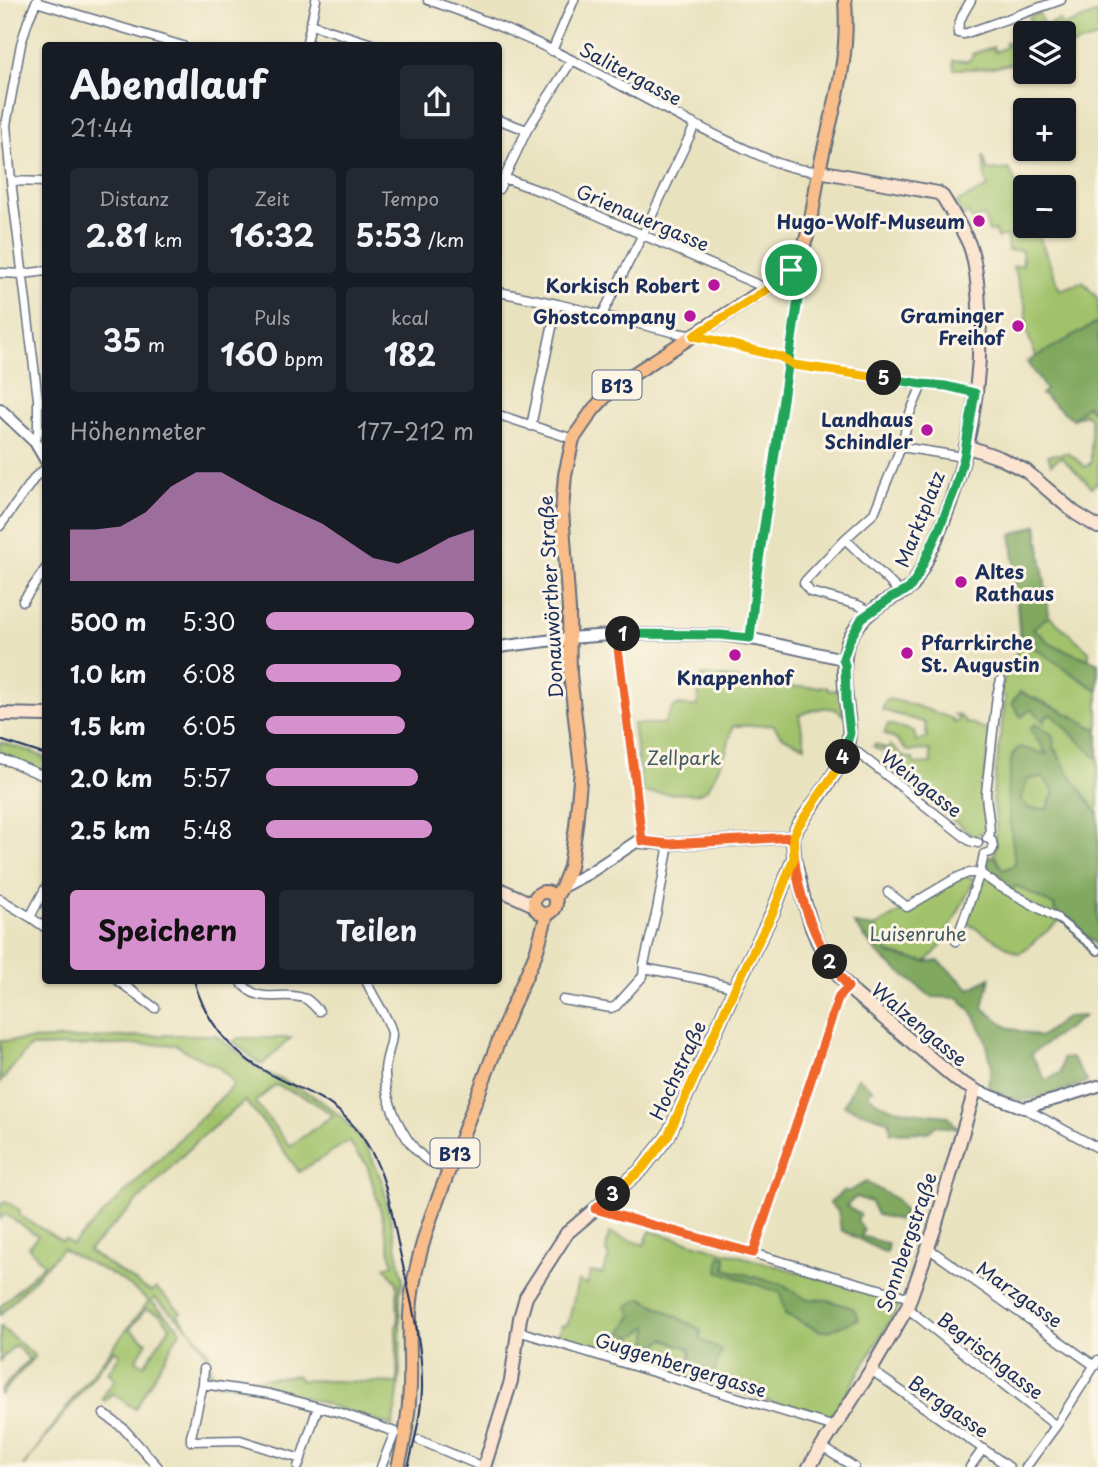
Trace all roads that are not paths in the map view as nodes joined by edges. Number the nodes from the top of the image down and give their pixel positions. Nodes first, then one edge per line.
1 (316, 0) edge
2 (428, 0) edge
3 (574, 0) edge
4 (845, 0) edge
5 (971, 0) edge
6 (1061, 0) edge
7 (36, 1) edge
8 (310, 24) junction
9 (170, 42) edge
10 (307, 42) edge
11 (366, 42) edge
12 (552, 51) junction
13 (572, 60) junction
14 (502, 121) edge
15 (3, 124) edge
16 (695, 125) junction
17 (527, 130) junction
18 (825, 144) junction
19 (819, 171) junction
20 (842, 175) junction
21 (504, 178) junction
22 (10, 181) junction
23 (42, 181) edge
24 (502, 182) edge
25 (643, 234) junction
26 (791, 270) junction
27 (42, 272) edge
28 (0, 273) edge
29 (23, 274) junction
30 (768, 289) junction
31 (502, 293) edge
32 (557, 304) junction
33 (602, 315) junction
34 (672, 332) junction
35 (694, 336) junction
36 (677, 347) junction
37 (788, 362) junction
38 (922, 384) junction
39 (975, 393) junction
40 (42, 399) edge
41 (0, 409) edge
42 (502, 416) edge
43 (531, 426) junction
44 (31, 438) junction
45 (573, 439) junction
46 (901, 447) junction
47 (965, 451) junction
48 (42, 455) edge
49 (42, 471) edge
50 (0, 526) edge
51 (1098, 527) edge
52 (845, 539) junction
53 (42, 574) edge
54 (901, 593) junction
55 (23, 601) dead end
56 (872, 612) junction
57 (615, 634) junction
58 (569, 638) junction
59 (750, 638) junction
60 (502, 647) edge
61 (843, 659) junction
62 (1001, 680) dead end
63 (0, 714) edge
64 (42, 715) edge
65 (848, 745) junction
66 (0, 759) edge
67 (42, 775) edge
68 (793, 837) junction
69 (989, 839) junction
70 (642, 841) junction
71 (978, 843) junction
72 (669, 844) junction
73 (984, 854) junction
74 (794, 858) junction
75 (980, 873) junction
76 (502, 890) edge
77 (888, 892) dead end
78 (42, 894) edge
79 (0, 899) edge
80 (546, 900) junction
81 (30, 917) junction
82 (1057, 918) joint
83 (42, 925) edge
84 (956, 941) dead end
85 (1098, 951) edge
86 (644, 968) junction
87 (122, 984) edge
88 (242, 984) edge
89 (368, 984) edge
90 (848, 987) junction
91 (735, 988) junction
92 (563, 1000) dead end
93 (155, 1008) dead end
94 (319, 1011) dead end
95 (1098, 1086) edge
96 (975, 1090) junction
97 (1024, 1108) junction
98 (1098, 1148) edge
99 (449, 1169) junction
100 (595, 1209) junction
101 (928, 1248) junction
102 (753, 1253) junction
103 (909, 1303) junction
104 (518, 1331) junction
105 (1096, 1363) edge
106 (204, 1369) dead end
107 (871, 1370) junction
108 (203, 1384) junction
109 (318, 1407) junction
110 (104, 1414) dead end
111 (1056, 1426) junction
112 (835, 1427) junction
113 (419, 1440) dead end
114 (822, 1447) junction
115 (983, 1448) junction
116 (299, 1463) edge
117 (159, 1467) edge
118 (381, 1467) edge
119 (398, 1467) edge
120 (484, 1467) edge
121 (809, 1467) edge
122 (854, 1467) edge
123 (970, 1467) edge
124 (1009, 1467) edge
125 (1026, 1467) edge

1 - 8 street
2 - 12 street, Salitergasse
3 - 12 street
4 - 18 main road, B13
5 - 6 street
7 - 9 street
7 - 15 street
8 - 10 street
8 - 11 street
12 - 13 street, Salitergasse
13 - 16 street, Salitergasse
13 - 17 street
14 - 17 street
15 - 22 street
16 - 19 street, Salitergasse
16 - 25 street
17 - 21 street
18 - 19 main road, B13
18 - 20 main road
19 - 20 main road, Marktplatz
19 - 26 main road, Donauwörther Straße / B13
20 - 39 main road, Marktplatz
21 - 24 street
21 - 25 street, Grienauergasse
22 - 23 street
22 - 29 street
25 - 30 street, Grienauergasse
25 - 33 street
26 - 30 main road, Donauwörther Straße / B13
26 - 37 street
27 - 29 street
28 - 29 street
29 - 40 street
30 - 35 main road, Donauwörther Straße / B13
31 - 32 street
32 - 33 street
32 - 43 street
33 - 34 street
34 - 35 street
34 - 36 street
35 - 36 main road, Donauwörther Straße / B13
35 - 37 street
36 - 45 main road, Donauwörther Straße / B13
37 - 38 street
37 - 59 street
38 - 39 street
38 - 46 street
39 - 47 main road, Marktplatz
40 - 44 street
41 - 44 street
42 - 43 street
43 - 45 street
44 - 48 street
45 - 58 main road, Donauwörther Straße / B13
46 - 47 street
46 - 52 street
47 - 51 main road
47 - 54 main road, Marktplatz
49 - 50 street
52 - 54 street
52 - 56 street
53 - 55 street
54 - 56 main road, Marktplatz
56 - 61 main road, Marktplatz
57 - 58 street
57 - 59 street
57 - 70 street
58 - 60 street
58 - 80 main road, Donauwörther Straße / B13
59 - 61 street
61 - 65 main road
62 - 69 street
63 - 64 main road
65 - 68 main road
65 - 71 street, Weingasse
66 - 67 street
68 - 72 street
68 - 74 main road, Hochstraße
69 - 71 street
69 - 73 street
70 - 72 street
70 - 80 street
71 - 73 street
72 - 86 street
73 - 75 street
74 - 90 main road, Walzengasse
74 - 91 main road, Hochstraße
75 - 77 street
75 - 82 street
75 - 84 street
76 - 80 main road
78 - 81 street
79 - 81 street
80 - 99 main road, Donauwörther Straße / B13
81 - 83 street
82 - 85 street
86 - 91 street
86 - 92 street
87 - 93 street
88 - 94 street
89 - 99 street
90 - 96 main road, Walzengasse
90 - 102 street
91 - 100 main road, Hochstraße
95 - 97 street
96 - 97 street, Walzengasse
96 - 101 main road, Sonnbergstraße
97 - 98 street, Walzengasse
99 - 119 main road, Donauwörther Straße / B13
100 - 102 street
100 - 104 main road, Hochstraße
101 - 103 main road, Sonnbergstraße
101 - 105 street, Marzgasse
102 - 103 street
103 - 107 main road, Sonnbergstraße
103 - 111 street, Begrischgasse
104 - 112 street, Guggenbergergasse
104 - 120 main road, Hochstraße
105 - 111 street
106 - 108 street
107 - 112 main road, Sonnbergstraße
107 - 115 street, Berggasse
108 - 109 street
108 - 116 street
109 - 116 street
109 - 118 street
110 - 117 street
111 - 125 street
112 - 114 main road, Sonnbergstraße
113 - 120 street
114 - 121 main road, Sonnbergstraße
114 - 122 street
115 - 123 street
115 - 124 street, Berggasse

